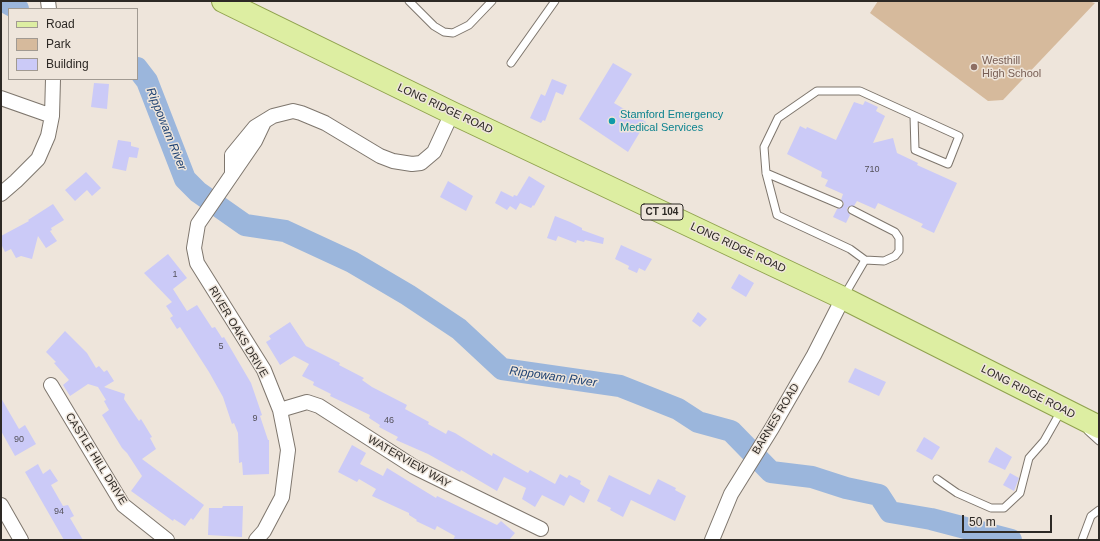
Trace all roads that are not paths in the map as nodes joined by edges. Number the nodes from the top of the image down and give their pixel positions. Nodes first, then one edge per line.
1 (223, 1) edge
2 (409, 1) edge
3 (492, 1) edge
4 (555, 1) edge
5 (511, 63) dead end
6 (53, 80) edge
7 (1, 98) edge
8 (452, 113) junction
9 (52, 116) junction
10 (914, 116) junction
11 (766, 172) junction
12 (1, 194) edge
13 (839, 204) dead end
14 (852, 210) dead end
15 (865, 260) junction
16 (843, 298) junction
17 (51, 385) dead end
18 (280, 410) junction
19 (1067, 411) junction
20 (1099, 427) edge
21 (1099, 441) edge
22 (937, 479) dead end
23 (1, 504) edge
24 (1098, 509) edge
25 (541, 529) dead end
26 (21, 540) edge
27 (167, 540) edge
28 (256, 540) edge
29 (712, 540) edge
30 (1082, 540) edge

1 - 8 main road, LONG RIDGE ROAD / CT 104
2 - 3 lane
4 - 5 lane
6 - 9 street
7 - 9 street
8 - 16 main road, LONG RIDGE ROAD / CT 104
8 - 18 street, RIVER OAKS DRIVE
9 - 12 street
10 - 10 lane
10 - 11 lane
11 - 13 lane
11 - 15 lane
14 - 15 lane
15 - 16 lane
16 - 19 main road, LONG RIDGE ROAD / CT 104
16 - 29 street, BARNES ROAD
17 - 27 street, CASTLE HILL DRIVE
18 - 25 street, WATERVIEW WAY
18 - 28 street, RIVER OAKS DRIVE
19 - 20 main road, LONG RIDGE ROAD / CT 104
19 - 21 lane
19 - 22 lane
23 - 26 street
24 - 30 lane

